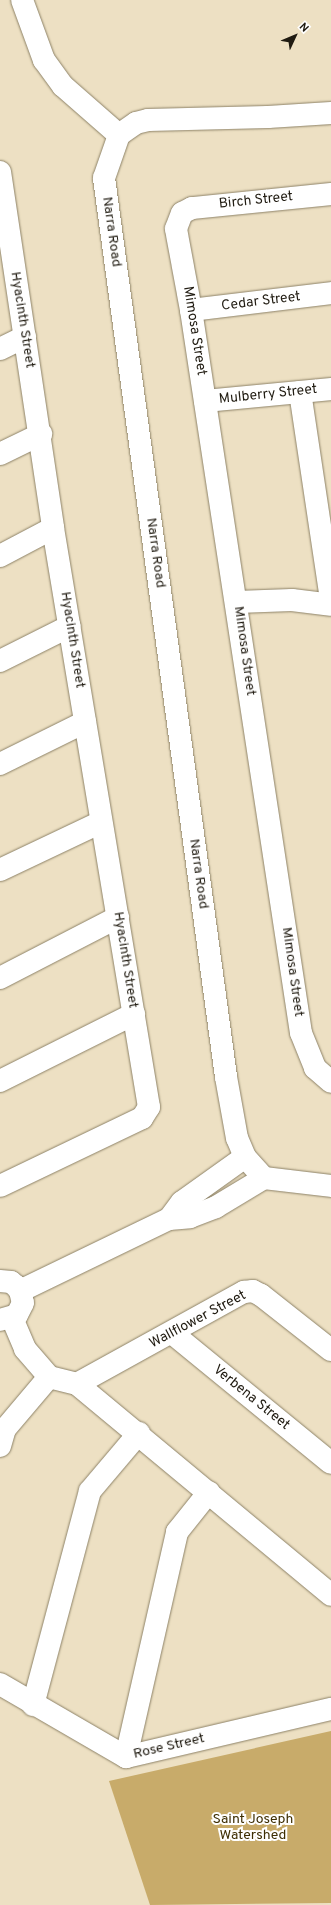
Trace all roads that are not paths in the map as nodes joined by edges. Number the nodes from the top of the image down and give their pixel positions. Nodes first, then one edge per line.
1 (22, 0) edge
2 (331, 113) edge
3 (119, 135) junction
4 (0, 172) edge
5 (331, 194) edge
6 (182, 213) joint
7 (4, 236) edge
8 (331, 293) edge
9 (191, 310) junction
10 (25, 337) junction
11 (0, 349) edge
12 (331, 389) edge
13 (300, 392) junction
14 (205, 402) junction
15 (40, 434) junction
16 (0, 454) edge
17 (53, 528) junction
18 (0, 556) edge
19 (331, 600) edge
20 (236, 602) junction
21 (331, 605) edge
22 (70, 626) junction
23 (0, 661) edge
24 (85, 722) junction
25 (0, 764) edge
26 (101, 822) junction
27 (0, 870) edge
28 (118, 917) junction
29 (0, 978) edge
30 (134, 1014) junction
31 (0, 1082) edge
32 (331, 1082) edge
33 (245, 1157) junction
34 (264, 1178) junction
35 (0, 1186) edge
36 (331, 1186) edge
37 (169, 1219) junction
38 (0, 1281) edge
39 (20, 1291) junction
40 (6, 1319) edge
41 (172, 1333) junction
42 (331, 1350) edge
43 (49, 1377) junction
44 (77, 1384) junction
45 (139, 1433) junction
46 (0, 1446) edge
47 (331, 1463) edge
48 (209, 1492) junction
49 (331, 1594) edge
50 (0, 1684) edge
51 (33, 1705) junction
52 (331, 1709) edge
53 (126, 1757) junction

1 - 3 street
2 - 3 street
3 - 33 street, Narra Road
4 - 7 street, Hyacinth Street
5 - 6 street, Birch Street
6 - 9 street, Mimosa Street
7 - 10 street, Hyacinth Street
8 - 9 street, Cedar Street
9 - 14 street, Mimosa Street
10 - 11 street
10 - 15 street, Hyacinth Street
12 - 13 street, Mulberry Street
13 - 14 street, Mulberry Street
13 - 19 street
14 - 20 street, Mimosa Street
15 - 16 street
15 - 17 street, Hyacinth Street
17 - 18 street
17 - 22 street, Hyacinth Street
20 - 21 street
20 - 32 street, Mimosa Street
22 - 23 street
22 - 24 street, Hyacinth Street
24 - 25 street
24 - 26 street, Hyacinth Street
26 - 27 street
26 - 28 street, Hyacinth Street
28 - 29 street
28 - 30 street, Hyacinth Street
30 - 31 street
30 - 35 street, Hyacinth Street
33 - 34 street, Narra Road
33 - 37 street
34 - 36 street
34 - 37 street
37 - 39 street
38 - 39 street
39 - 40 street
40 - 43 street
41 - 42 street, Wallflower Street
41 - 44 street, Wallflower Street
41 - 47 street, Verbena Street
43 - 44 street
43 - 46 street
44 - 45 street
45 - 48 street
45 - 51 street
48 - 49 street
48 - 53 street
50 - 51 street, Rose Street
51 - 53 street, Rose Street
52 - 53 street, Rose Street

